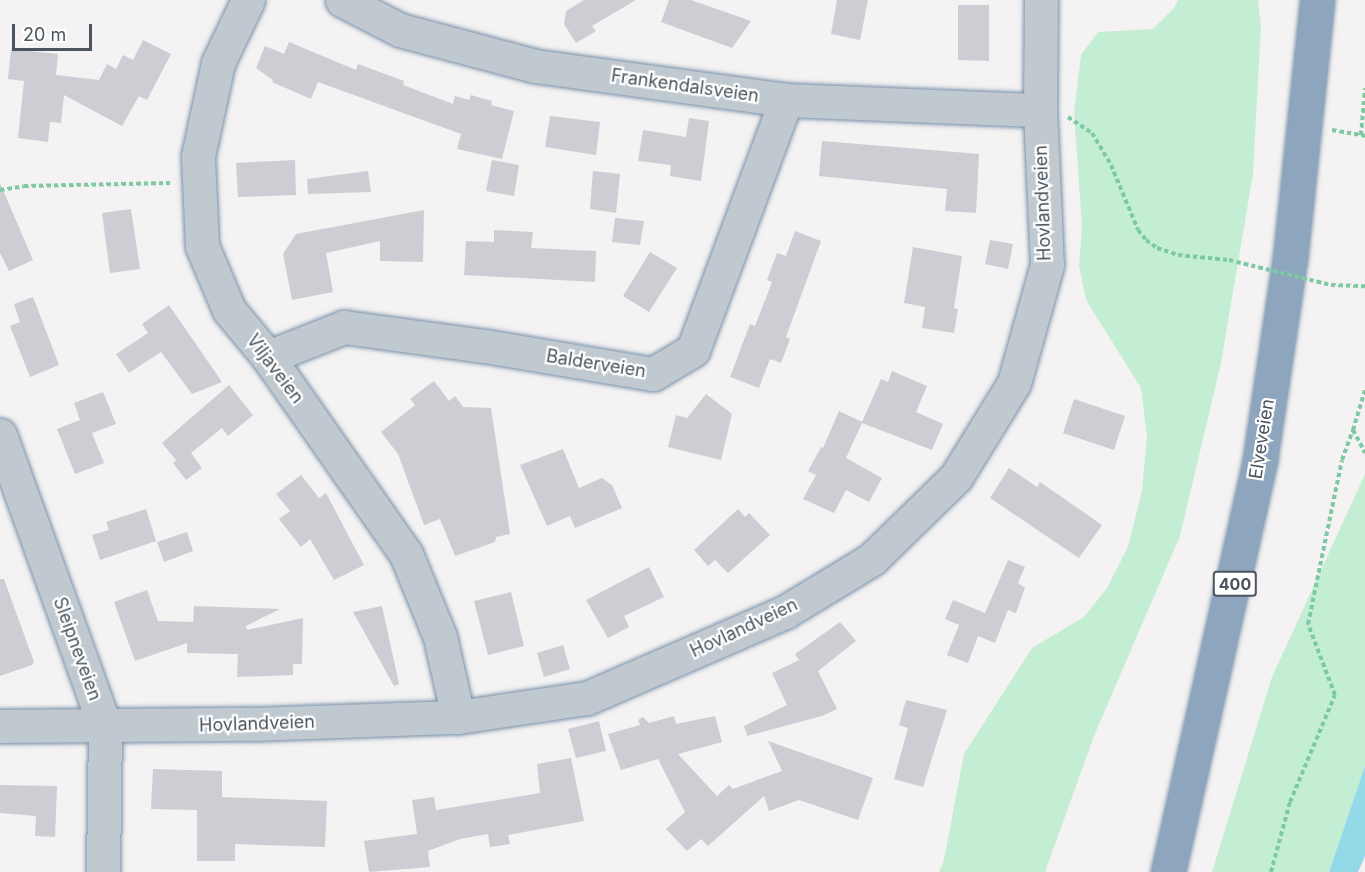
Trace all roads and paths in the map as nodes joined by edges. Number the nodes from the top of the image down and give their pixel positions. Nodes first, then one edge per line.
1 (248, 0) edge
2 (342, 0) edge
3 (1041, 0) edge
4 (1317, 0) edge
5 (1365, 88) edge
6 (786, 100) junction
7 (1040, 110) junction
8 (1331, 130) dead end
9 (1363, 135) edge
10 (199, 183) junction
11 (0, 189) edge
12 (1365, 286) edge
13 (268, 357) junction
14 (1365, 390) edge
15 (1353, 430) junction
16 (0, 435) edge
17 (1365, 453) edge
18 (458, 717) junction
19 (0, 726) edge
20 (105, 726) junction
21 (104, 872) edge
22 (1168, 872) edge
23 (1271, 872) edge

1 - 10 street, Viljaveien
2 - 6 street, Frankendalsveien
3 - 7 street, Hovlandveien
4 - 22 highway, Elveveien / 400
5 - 9 path
6 - 7 street, Frankendalsveien
6 - 13 street, Balderveien
7 - 12 path, bridge
7 - 18 street, Hovlandveien
8 - 9 path
10 - 11 path
10 - 13 street, Viljaveien
13 - 18 street, Viljaveien
14 - 15 path
15 - 17 path
15 - 23 path
16 - 20 street, Sleipneveien
18 - 20 street, Hovlandveien
19 - 20 street, Hovlandveien
20 - 21 street, Sleipneveien

